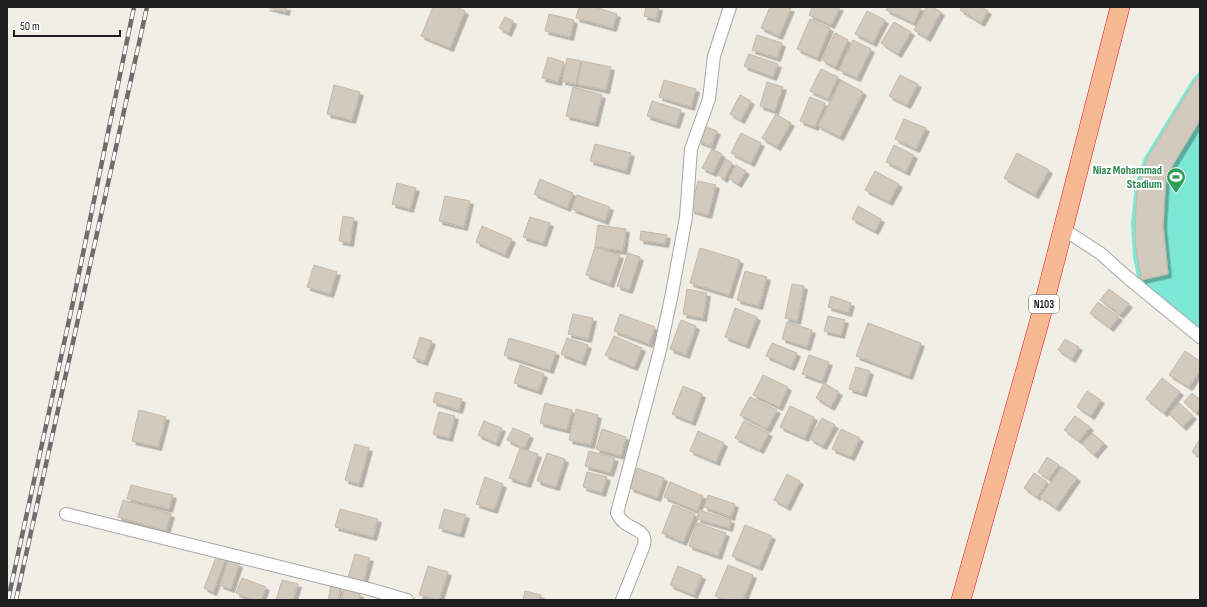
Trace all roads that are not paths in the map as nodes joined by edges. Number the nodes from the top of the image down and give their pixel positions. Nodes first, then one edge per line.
1 (730, 7) edge
2 (1120, 7) edge
3 (1063, 229) junction
4 (1200, 337) edge
5 (66, 514) dead end
6 (406, 600) edge
7 (622, 600) edge
8 (961, 600) edge

1 - 7 street
2 - 3 highway, N103
3 - 4 street
3 - 8 highway, N103
5 - 6 street

